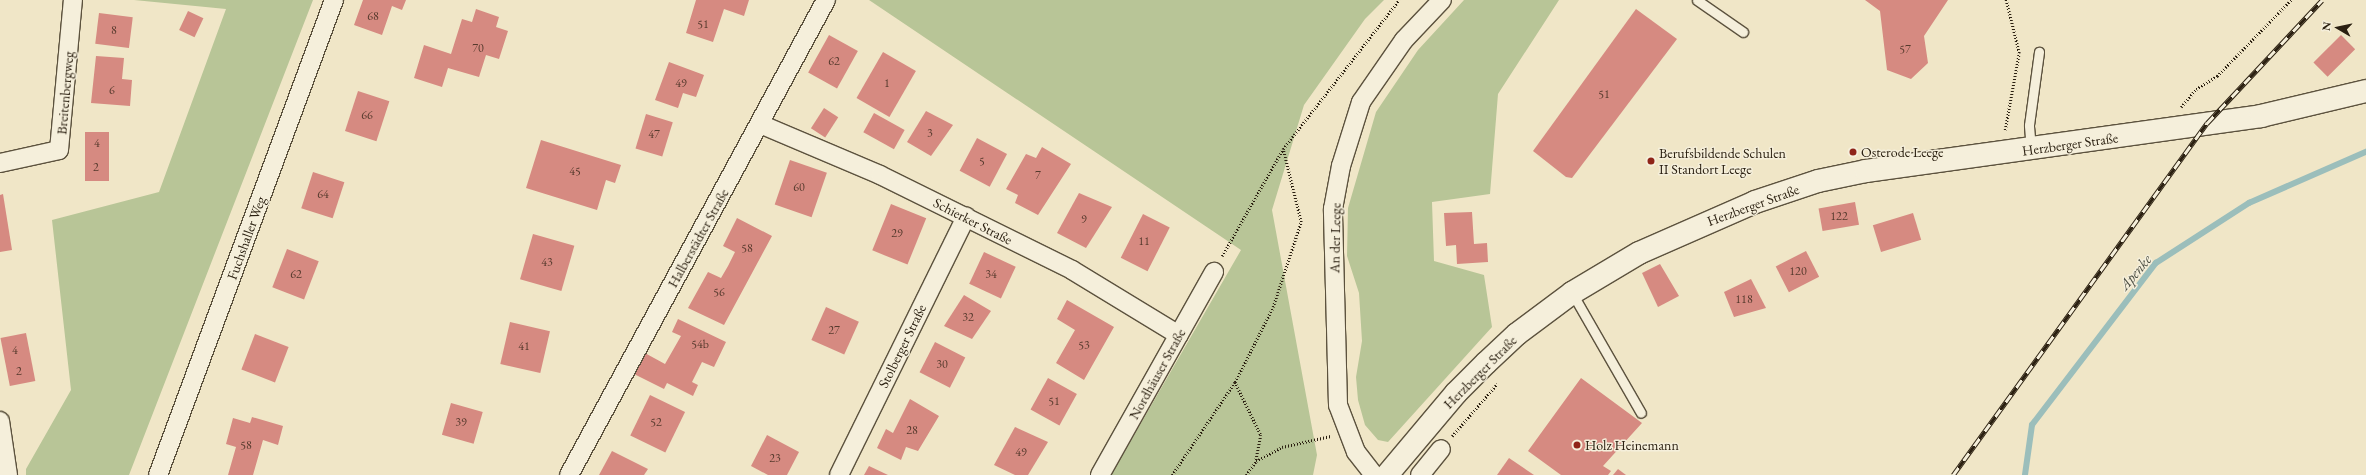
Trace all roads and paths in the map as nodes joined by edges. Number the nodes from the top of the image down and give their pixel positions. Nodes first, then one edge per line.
1 (73, 0) edge
2 (334, 0) edge
3 (826, 0) edge
4 (1398, 0) edge
5 (1442, 0) edge
6 (1697, 0) edge
7 (2006, 0) edge
8 (2291, 0) edge
9 (1743, 32) dead end
10 (2039, 52) dead end
11 (2366, 91) edge
12 (2178, 110) dead end
13 (760, 124) junction
14 (2004, 136) dead end
15 (1283, 149) junction
16 (2032, 150) junction
17 (0, 163) edge
18 (966, 217) junction
19 (1214, 272) joint
20 (1572, 293) junction
21 (1179, 335) junction
22 (1235, 382) junction
23 (1641, 413) dead end
24 (0, 421) edge
25 (1347, 433) junction
26 (1441, 449) dead end
27 (1256, 461) junction
28 (8, 475) edge
29 (158, 475) edge
30 (569, 475) edge
31 (839, 475) edge
32 (1100, 475) edge
33 (1172, 475) edge
34 (1246, 475) edge
35 (1374, 475) edge
36 (1387, 475) edge
37 (1420, 475) edge

1 - 17 street, Breitenbergweg
2 - 29 street, Fuchshaller Weg
3 - 13 street, Halberstädter Straße
4 - 15 path
5 - 25 street, An der Leege
6 - 9 lane
7 - 14 path
8 - 12 path
10 - 16 lane
11 - 16 street, Herzberger Straße
13 - 18 street, Schierker Straße
13 - 30 street, Halberstädter Straße
15 - 19 path
15 - 22 path
16 - 20 street, Herzberger Straße
18 - 21 street, Schierker Straße
18 - 31 street, Stolberger Straße
19 - 21 street, Nordhäuser Straße
20 - 23 lane
20 - 36 street, Herzberger Straße
21 - 32 street, Nordhäuser Straße
22 - 27 path
22 - 33 path
24 - 28 street
25 - 27 path
25 - 35 street, An der Leege
26 - 37 street
27 - 34 path

